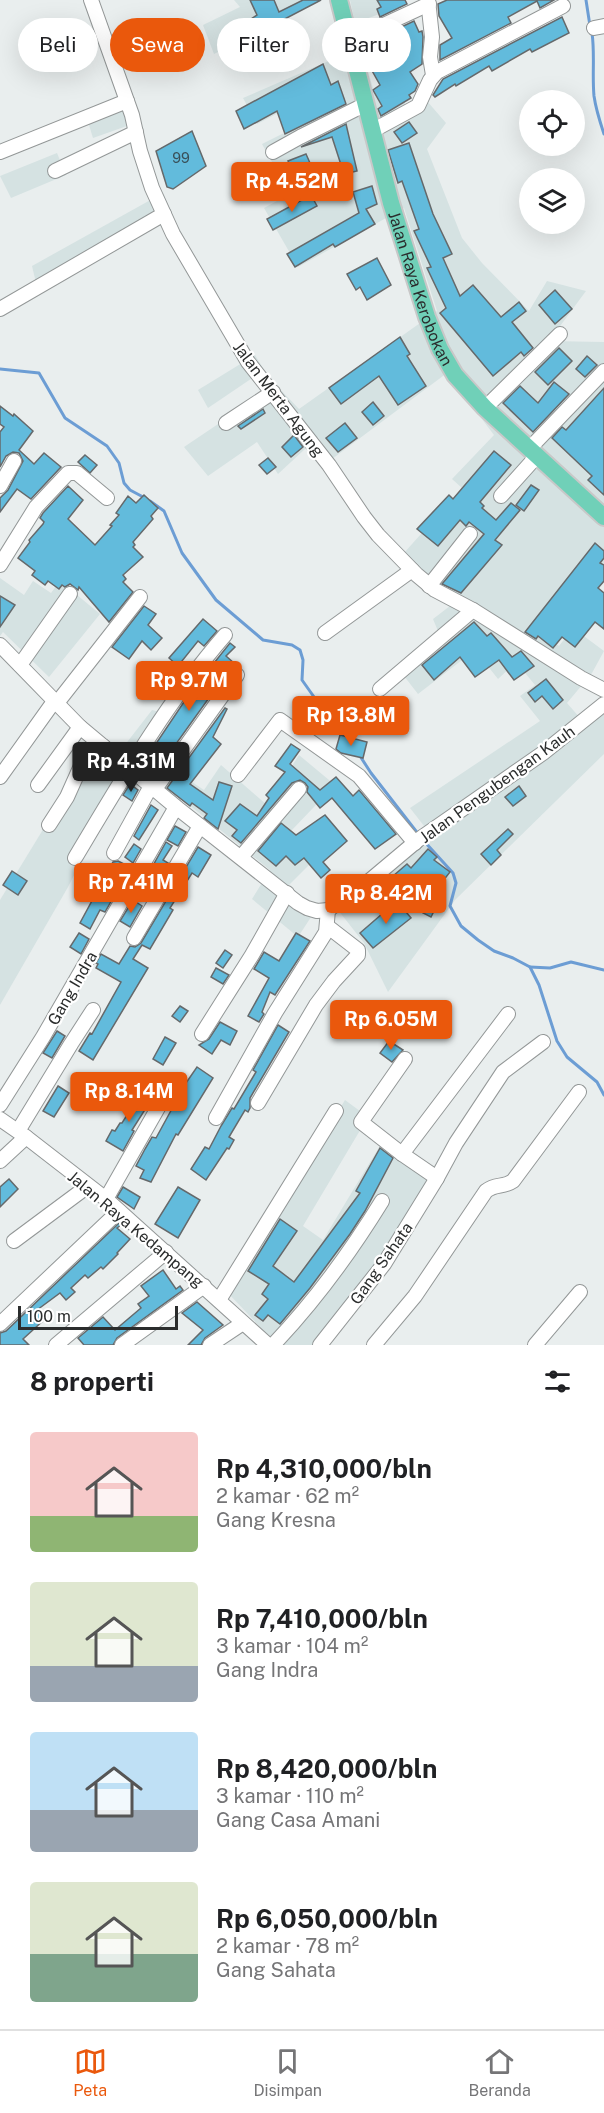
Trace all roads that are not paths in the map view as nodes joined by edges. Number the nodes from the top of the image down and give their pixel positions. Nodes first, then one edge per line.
1 (91, 0) edge
2 (339, 0) edge
3 (428, 2) edge
4 (563, 6) dead end
5 (344, 18) edge
6 (395, 18) edge
7 (358, 72) edge
8 (433, 75) junction
9 (127, 101) junction
10 (366, 104) junction
11 (372, 131) junction
12 (136, 132) junction
13 (0, 152) edge
14 (273, 152) dead end
15 (55, 171) dead end
16 (164, 214) junction
17 (0, 309) edge
18 (560, 334) dead end
19 (604, 371) edge
20 (273, 392) junction
21 (485, 408) junction
22 (226, 423) dead end
23 (533, 453) junction
24 (14, 461) dead end
25 (0, 486) edge
26 (501, 496) dead end
27 (107, 498) dead end
28 (604, 517) edge
29 (470, 534) dead end
30 (0, 565) edge
31 (412, 570) junction
32 (429, 586) junction
33 (70, 594) dead end
34 (140, 597) dead end
35 (473, 610) junction
36 (325, 633) dead end
37 (225, 635) dead end
38 (0, 645) edge
39 (20, 665) junction
40 (237, 675) dead end
41 (380, 689) dead end
42 (604, 690) edge
43 (56, 702) junction
44 (604, 704) edge
45 (80, 727) junction
46 (103, 746) junction
47 (129, 768) junction
48 (238, 775) dead end
49 (0, 777) edge
50 (38, 785) dead end
51 (153, 788) junction
52 (299, 789) dead end
53 (176, 807) junction
54 (49, 825) dead end
55 (200, 826) junction
56 (420, 839) junction
57 (114, 853) dead end
58 (241, 857) junction
59 (75, 858) dead end
60 (287, 893) junction
61 (328, 909) junction
62 (327, 926) junction
63 (134, 938) dead end
64 (93, 1010) dead end
65 (508, 1014) dead end
66 (202, 1034) dead end
67 (543, 1042) dead end
68 (405, 1059) dead end
69 (579, 1092) dead end
70 (163, 1098) dead end
71 (258, 1104) dead end
72 (0, 1105) edge
73 (336, 1111) dead end
74 (216, 1118) dead end
75 (10, 1128) edge
76 (402, 1154) junction
77 (0, 1161) edge
78 (437, 1178) junction
79 (88, 1186) junction
80 (106, 1199) junction
81 (382, 1201) dead end
82 (119, 1211) junction
83 (14, 1241) dead end
84 (166, 1252) junction
85 (204, 1286) junction
86 (580, 1292) dead end
87 (219, 1300) junction
88 (243, 1323) junction
89 (0, 1324) edge
90 (56, 1345) edge
91 (122, 1345) edge
92 (210, 1345) edge
93 (268, 1345) edge
94 (273, 1345) edge
95 (320, 1345) edge
96 (374, 1345) edge
97 (535, 1345) edge

1 - 9 street, Jalan Merta Agung
2 - 5 main road, Jalan Raya Kerobokan
3 - 6 street
3 - 8 street
4 - 8 street
7 - 10 main road, Jalan Raya Kerobokan
8 - 11 street
9 - 12 street, Jalan Merta Agung
9 - 13 street
10 - 11 main road, Jalan Raya Kerobokan
10 - 14 street
11 - 21 main road, Jalan Raya Kerobokan
12 - 15 street
12 - 16 street, Jalan Merta Agung
16 - 17 street
16 - 20 street, Jalan Merta Agung
18 - 21 street
19 - 23 street
20 - 22 street
20 - 31 street, Jalan Merta Agung
21 - 23 main road, Jalan Raya Kerobokan
23 - 26 street
23 - 28 main road, Jalan Raya Kerobokan
24 - 25 street
27 - 30 street
29 - 32 street
31 - 32 street, Jalan Merta Agung
31 - 36 street
32 - 35 street, Jalan Merta Agung
33 - 39 street
34 - 43 street
35 - 41 street
35 - 42 street, Jalan Merta Agung
37 - 47 street
38 - 39 street
39 - 43 street
40 - 51 street
43 - 45 street
43 - 49 street
44 - 56 street, Jalan Pengubengan Kauh
45 - 46 street
45 - 50 street
46 - 47 street
46 - 54 street
47 - 51 street
47 - 59 street
48 - 56 street
51 - 53 street
51 - 57 street
52 - 58 street
53 - 55 street
53 - 72 street, Gang Indra
55 - 58 street
55 - 63 street
56 - 61 street, Jalan Pengubengan Kauh
58 - 60 street
60 - 61 street
60 - 66 street
61 - 62 street
62 - 71 street
62 - 74 street
64 - 75 street
65 - 76 street
67 - 78 street, Gang Sahata
68 - 76 street
69 - 96 street
70 - 80 street
73 - 87 street
75 - 77 street
75 - 79 street, Jalan Raya Kedampang
76 - 78 street
78 - 95 street, Gang Sahata
79 - 80 street, Jalan Raya Kedampang
79 - 83 street
80 - 82 street, Jalan Raya Kedampang
81 - 94 street
82 - 84 street, Jalan Raya Kedampang
82 - 89 street
84 - 85 street, Jalan Raya Kedampang
84 - 90 street
85 - 87 street, Jalan Raya Kedampang
85 - 91 street
86 - 97 street
87 - 88 street, Jalan Raya Kedampang
88 - 92 street
88 - 93 street, Jalan Raya Kedampang

